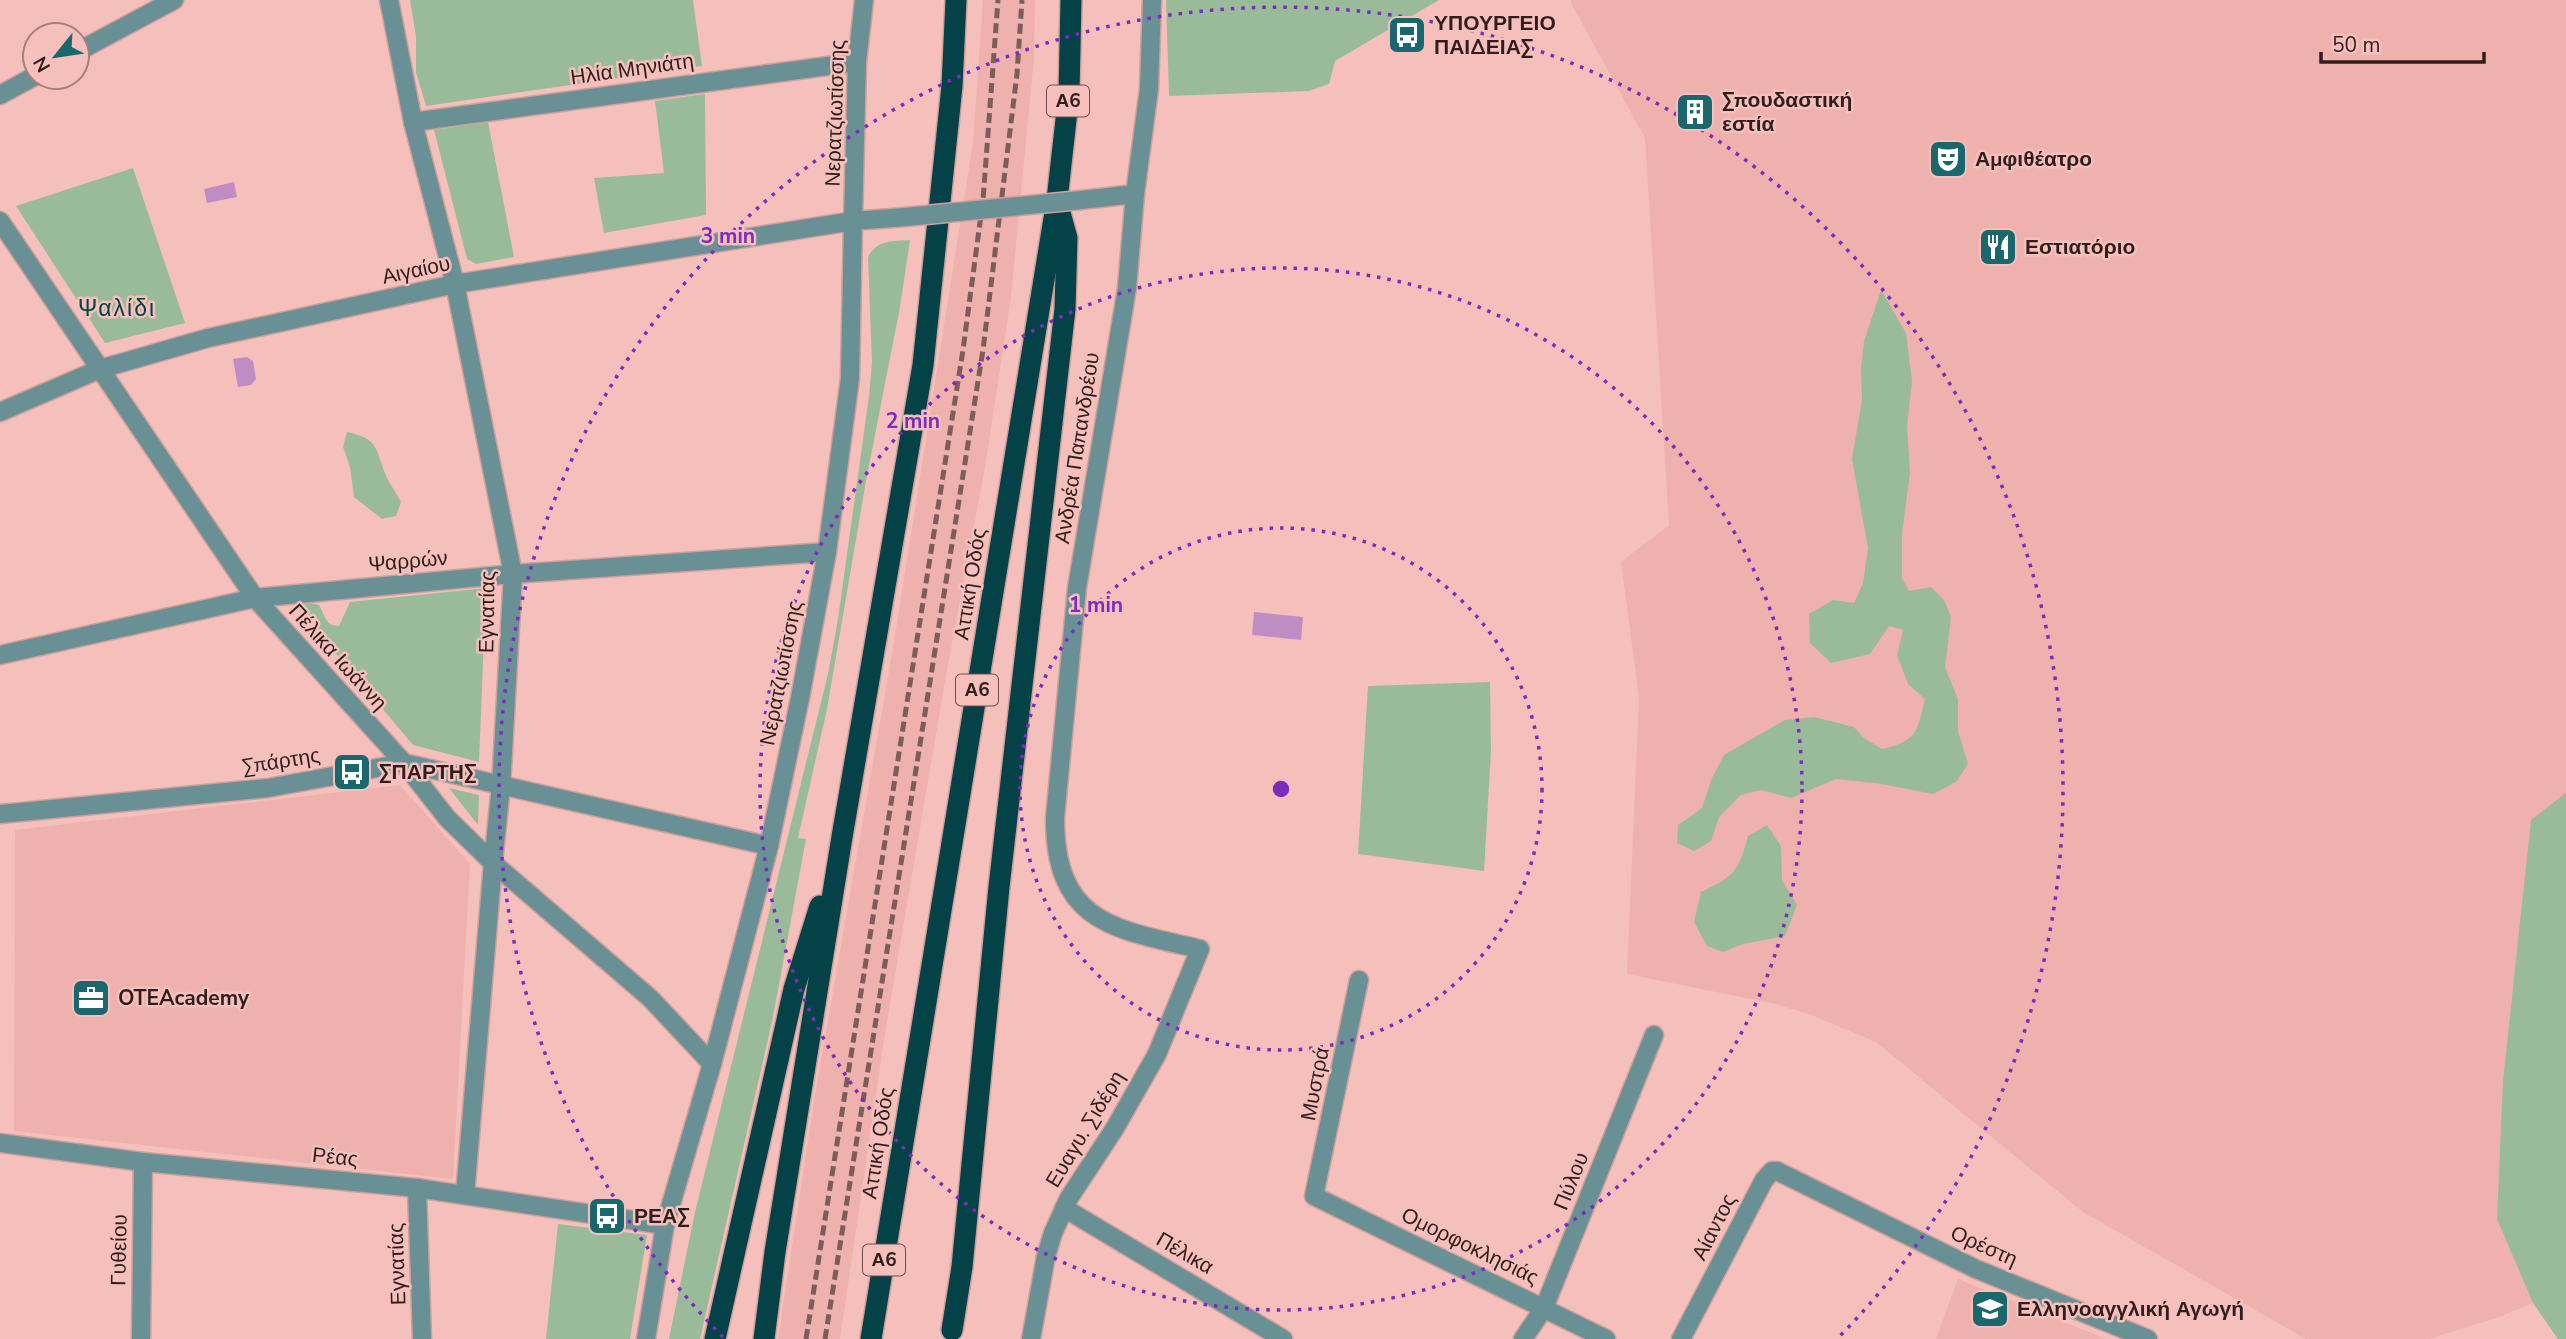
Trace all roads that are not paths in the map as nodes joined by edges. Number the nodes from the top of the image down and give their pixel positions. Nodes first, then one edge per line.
1 (174, 0) edge
2 (389, 0) edge
3 (864, 0) edge
4 (956, 0) edge
5 (1070, 0) edge
6 (1152, 0) edge
7 (143, 6) edge
8 (91, 42) edge
9 (857, 62) junction
10 (21, 84) edge
11 (0, 95) edge
12 (412, 122) junction
13 (1135, 194) junction
14 (1057, 200) junction
15 (0, 221) edge
16 (853, 221) junction
17 (455, 284) junction
18 (100, 369) junction
19 (0, 412) edge
20 (827, 552) junction
21 (513, 574) junction
22 (254, 598) junction
23 (0, 655) edge
24 (404, 762) junction
25 (501, 786) junction
26 (0, 814) edge
27 (842, 837) junction
28 (769, 846) junction
29 (492, 863) junction
30 (1200, 949) joint
31 (1359, 980) dead end
32 (1654, 1035) dead end
33 (712, 1064) junction
34 (0, 1143) edge
35 (144, 1162) junction
36 (1806, 1185) joint
37 (417, 1188) junction
38 (465, 1195) junction
39 (1314, 1196) joint
40 (1064, 1208) junction
41 (665, 1225) junction
42 (1544, 1308) junction
43 (952, 1330) dead end
44 (141, 1339) edge
45 (422, 1339) edge
46 (646, 1339) edge
47 (715, 1339) edge
48 (764, 1339) edge
49 (871, 1339) edge
50 (1031, 1339) edge
51 (1283, 1339) edge
52 (1523, 1339) edge
53 (1606, 1339) edge
54 (1681, 1339) edge
55 (2148, 1339) edge

1 - 7 street
2 - 12 street, Εγνατίας
3 - 9 street, Νερατζιωτίσσης
4 - 27 highway
5 - 14 highway, Αττική Οδός / Α6
6 - 13 street, Ανδρέα Παπανδρέου
7 - 8 street
9 - 12 street, Ηλία Μηνιάτη
9 - 16 street, Νερατζιωτίσσης
10 - 11 street
12 - 17 street, Εγνατίας
13 - 16 street, Αιγαίου, bridge
13 - 30 street, Ανδρέα Παπανδρέου
14 - 43 highway
14 - 49 highway, Αττική Οδός / Α6
15 - 18 street, Πέλικα Ιωάννη
16 - 17 street, Αιγαίου
16 - 20 street, Νερατζιωτίσσης
17 - 18 street, Αιγαίου
17 - 21 street, Εγνατίας
18 - 19 street, Αιγαίου
18 - 22 street, Πέλικα Ιωάννη
20 - 21 street, Ψαρρών
20 - 28 street, Νερατζιωτίσσης
21 - 22 street, Ψαρρών
21 - 25 street, Εγνατίας
22 - 23 street, Ψαρρών
22 - 24 street, Πέλικα Ιωάννη
24 - 25 street, Σπάρτης
24 - 26 street, Σπάρτης
24 - 29 street, Πέλικα Ιωάννη
25 - 28 street, Σπάρτης
25 - 29 street, Εγνατίας
27 - 47 highway
27 - 48 highway
28 - 33 street, Νερατζιωτίσσης
29 - 33 street, Πέλικα Ιωάννη
29 - 38 street, Εγνατίας
30 - 40 street, Ευαγυ. Σιδέρη
31 - 39 street, Μυστρά
32 - 42 street, Πύλου
33 - 41 street, Νερατζιωτίσσης
34 - 35 street, Ρέας
35 - 37 street, Ρέας
35 - 44 street, Γυθείου
36 - 54 street, Αίαντος
36 - 55 street, Ορέστη
37 - 38 street, Ρέας
37 - 45 street, Εγνατίας
38 - 41 street, Ρέας
39 - 42 street, Ομορφοκλησιάς
40 - 50 street, Ευαγυ. Σιδέρη
40 - 51 street, Πέλικα
41 - 46 street, Νερατζιωτίσσης
42 - 52 street, Πύλου
42 - 53 street, Ομορφοκλησιάς

